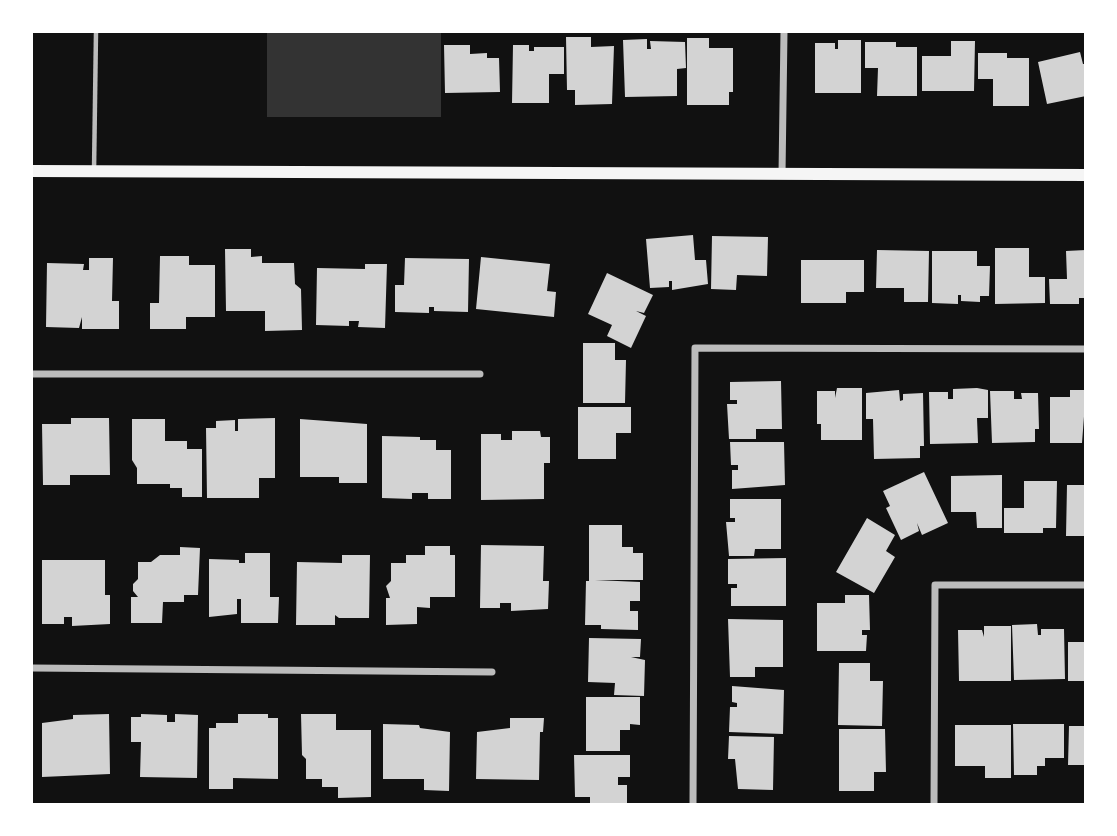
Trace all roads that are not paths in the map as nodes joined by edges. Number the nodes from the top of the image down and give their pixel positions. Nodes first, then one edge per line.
1 (96, 32) edge
2 (783, 32) edge
3 (32, 171) edge
4 (94, 172) junction
5 (782, 174) junction
6 (1086, 175) edge
7 (1086, 349) edge
8 (32, 374) edge
9 (480, 374) dead end
10 (1086, 585) edge
11 (32, 668) edge
12 (492, 673) dead end
13 (693, 804) edge
14 (934, 804) edge

1 - 4 lane
2 - 5 street
3 - 4 main road
4 - 5 main road
5 - 6 main road
7 - 13 street
8 - 9 street
10 - 14 street
11 - 12 street

